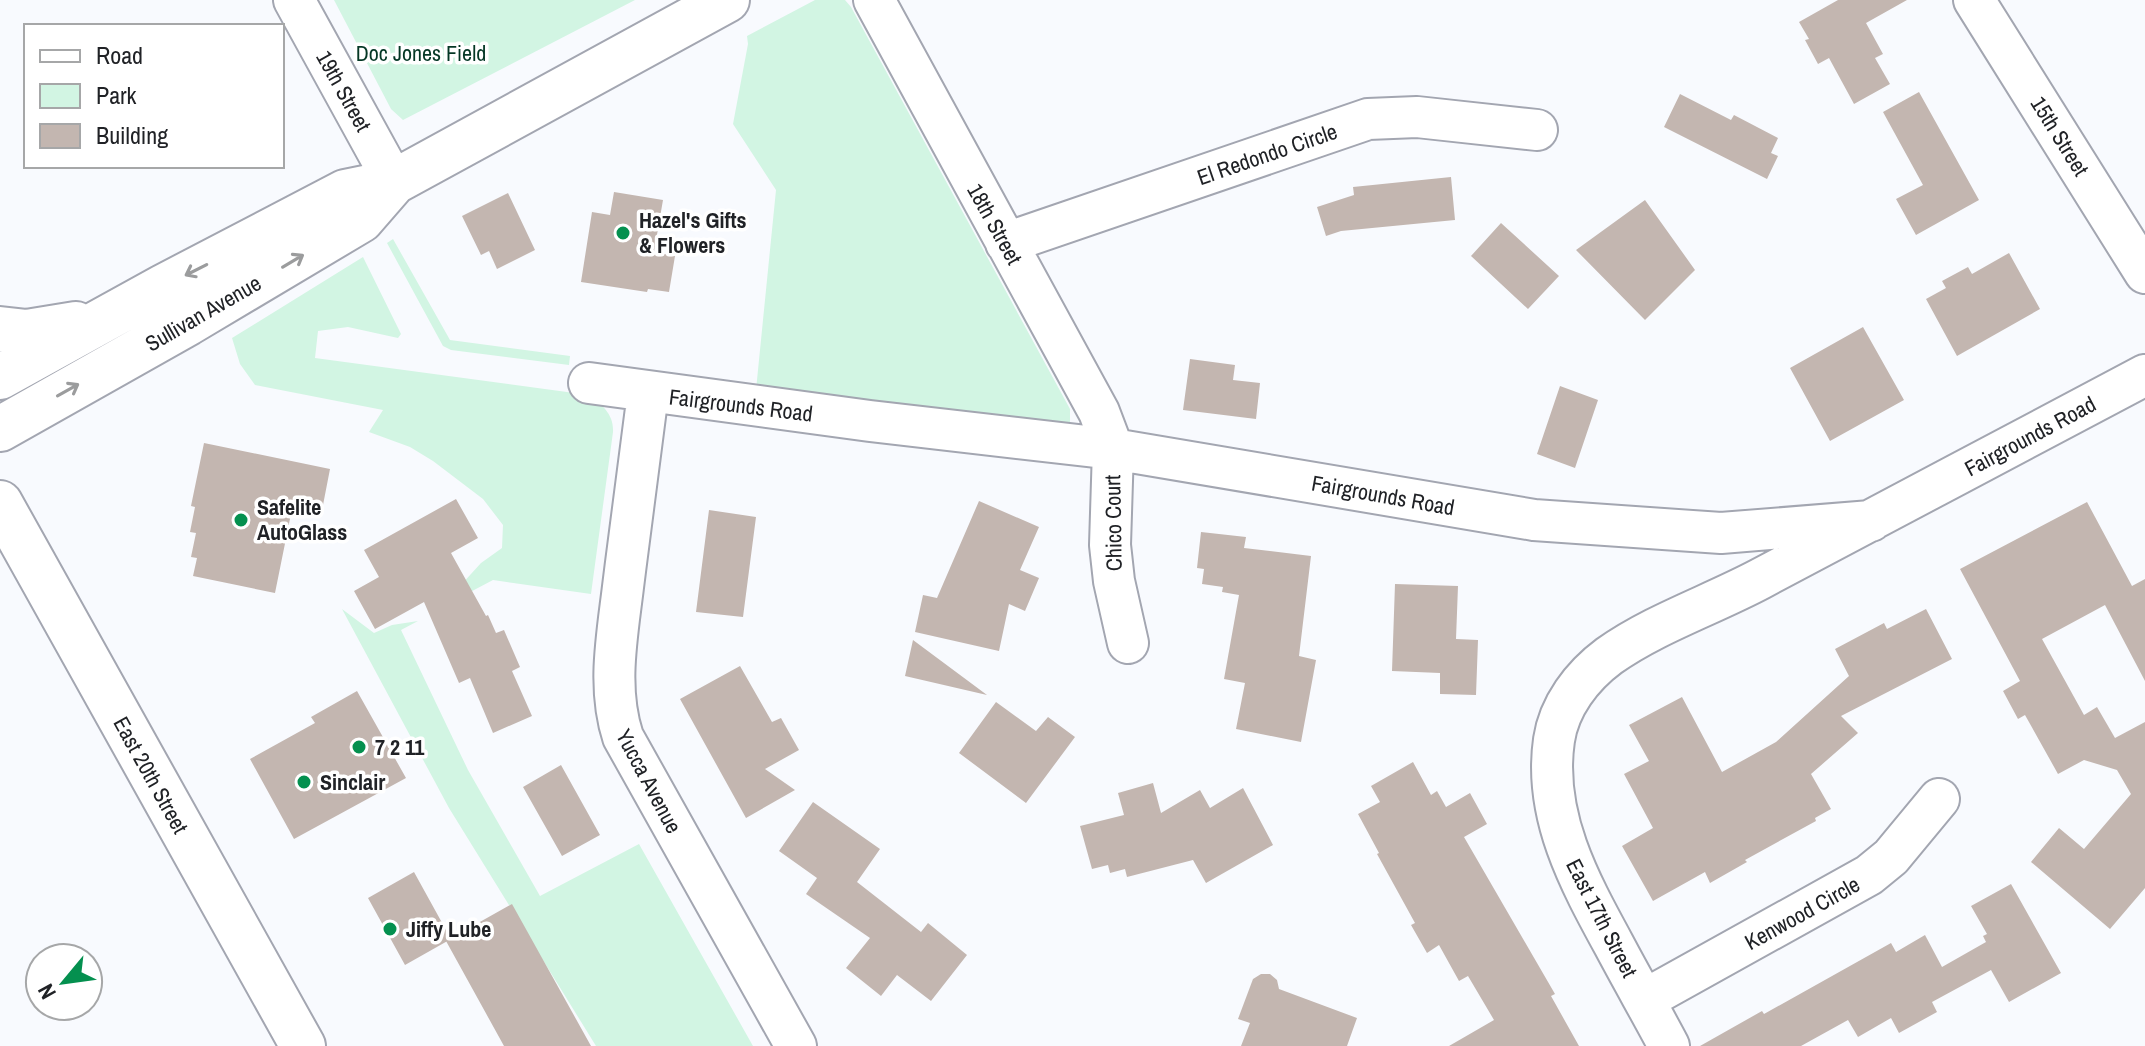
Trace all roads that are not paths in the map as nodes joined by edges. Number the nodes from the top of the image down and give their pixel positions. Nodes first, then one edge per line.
1 (294, 0) edge
2 (727, 0) edge
3 (874, 0) edge
4 (1974, 0) edge
5 (1537, 130) dead end
6 (394, 182) junction
7 (1006, 243) junction
8 (2145, 273) edge
9 (106, 319) junction
10 (0, 329) edge
11 (2145, 375) edge
12 (0, 377) edge
13 (589, 383) dead end
14 (648, 393) junction
15 (0, 429) edge
16 (1113, 449) junction
17 (0, 503) edge
18 (1871, 521) junction
19 (1128, 643) dead end
20 (1939, 799) dead end
21 (1644, 1000) junction
22 (303, 1046) edge
23 (796, 1046) edge
24 (1669, 1046) edge

1 - 6 street, 19th Street
2 - 6 main road, Sullivan Avenue
3 - 7 street, 18th Street
4 - 8 street, 15th Street
5 - 7 street, El Redondo Circle
6 -> 9 main road, Sullivan Avenue
15 -> 6 main road, Sullivan Avenue
7 - 16 street, 18th Street
9 - 10 main road
9 - 12 main road, Sullivan Avenue
11 - 18 street, Fairgrounds Road
13 - 14 street, Fairgrounds Road
14 - 16 street, Fairgrounds Road
14 - 23 street, Yucca Avenue
16 - 18 street, Fairgrounds Road
16 - 19 street, Chico Court
17 - 22 main road, East 20th Street
18 - 21 street, East 17th Street
20 - 21 street, Kenwood Circle
21 - 24 street, East 17th Street

